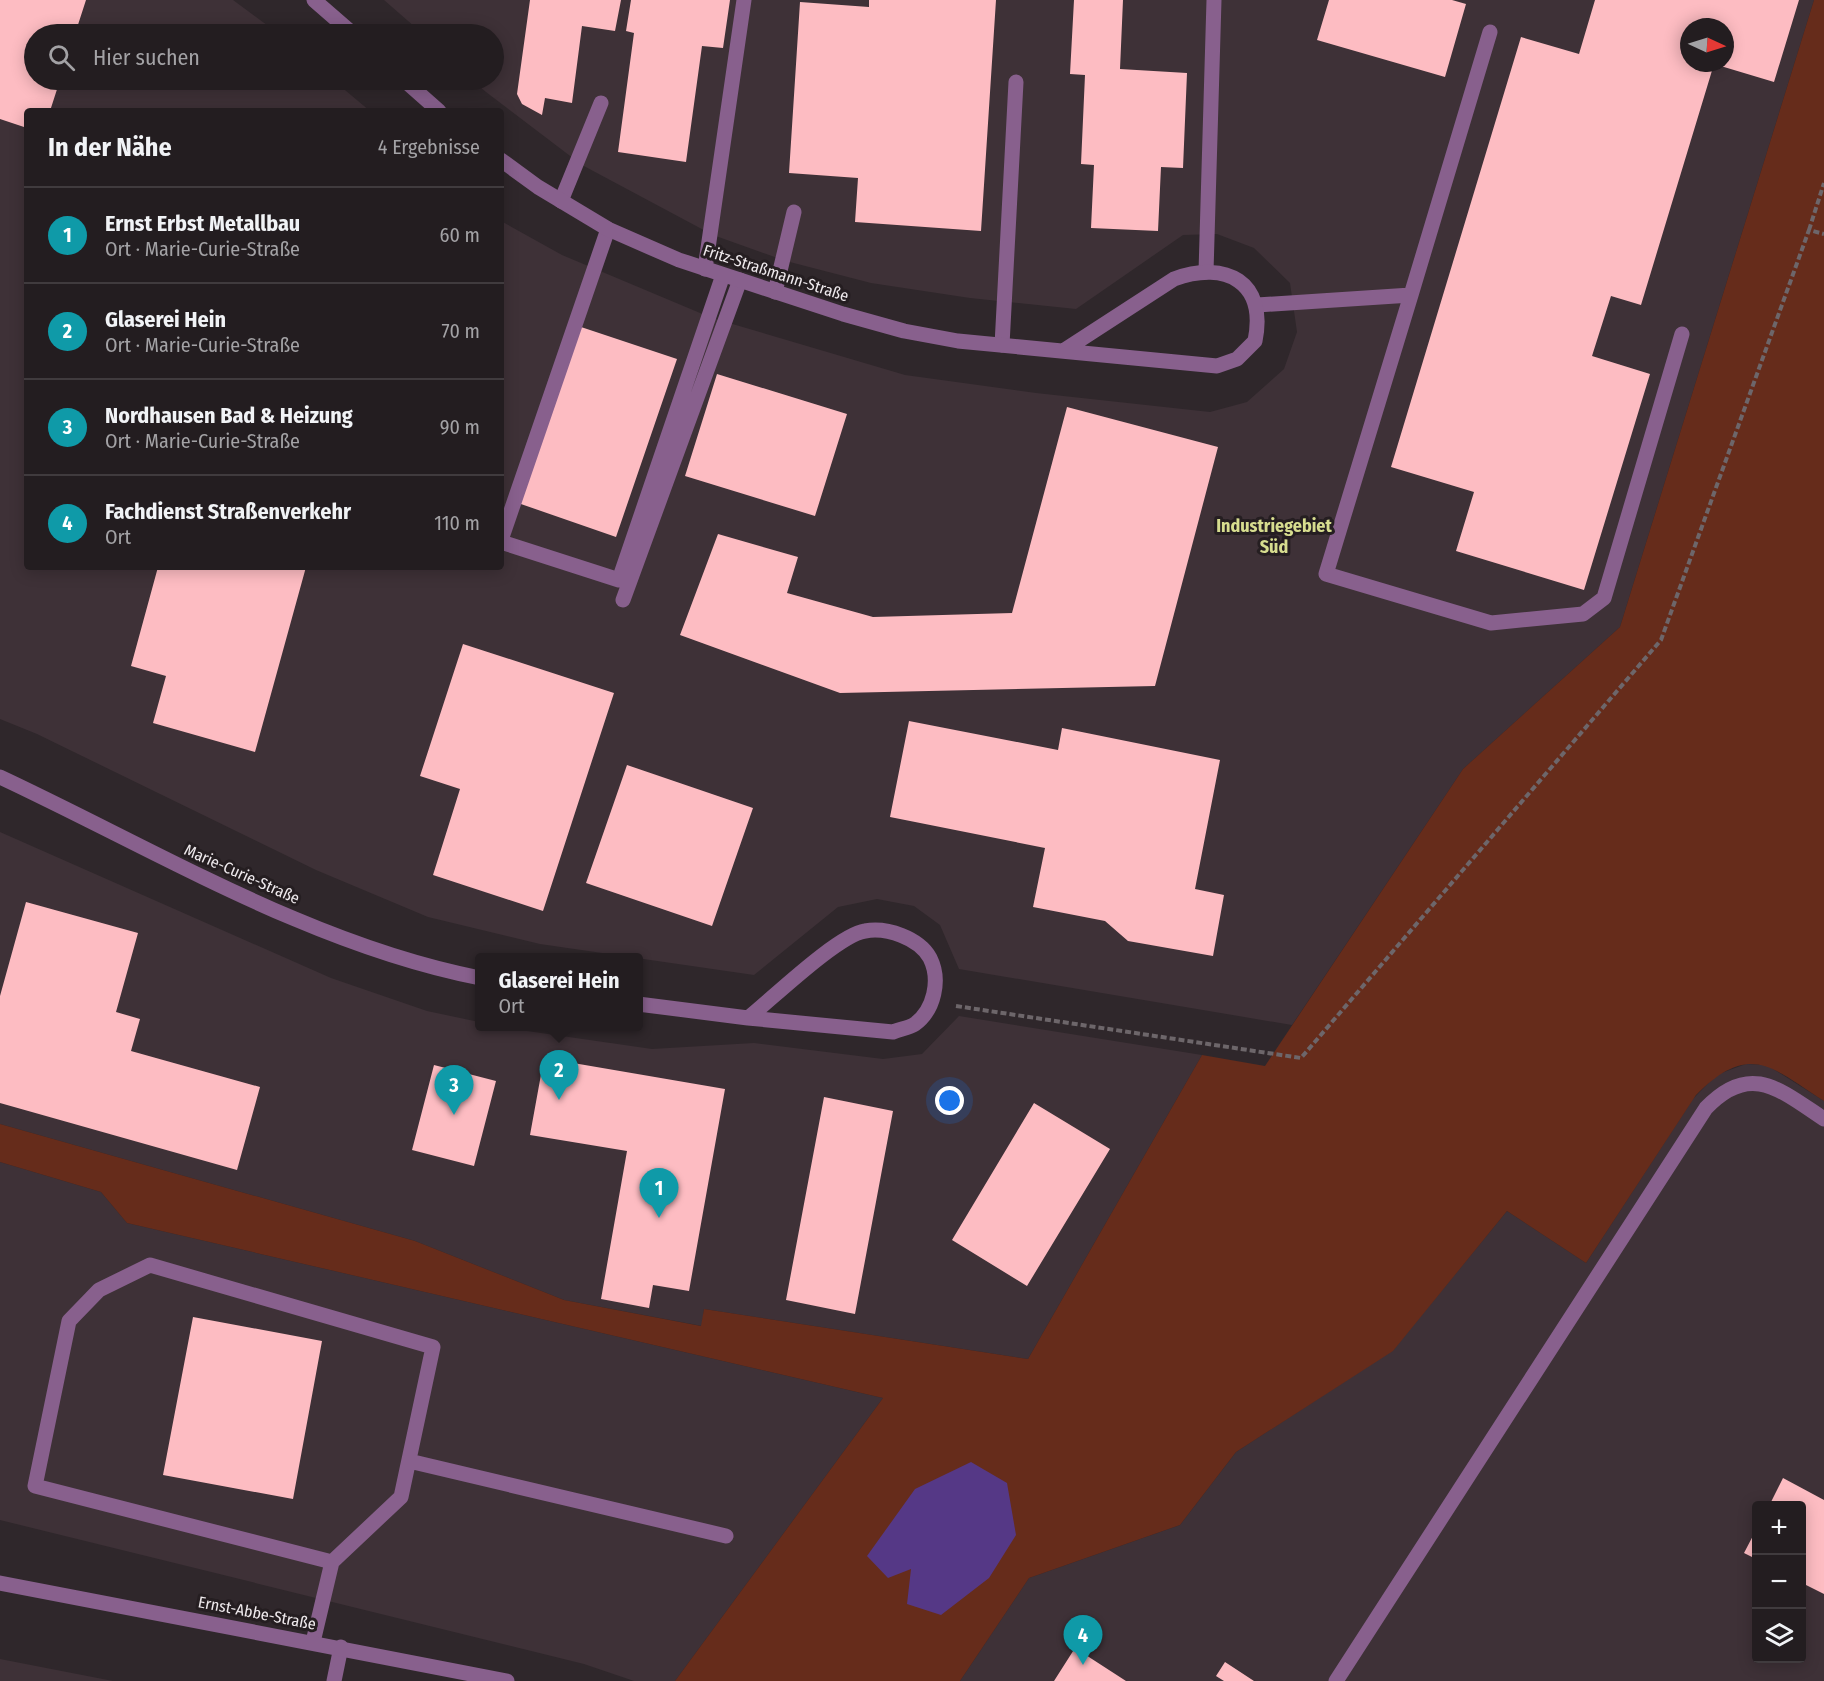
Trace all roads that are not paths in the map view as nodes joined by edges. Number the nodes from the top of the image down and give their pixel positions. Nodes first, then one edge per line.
1 (314, 0) edge
2 (744, 0) edge
3 (1214, 0) edge
4 (342, 24) edge
5 (1490, 32) dead end
6 (1017, 82) dead end
7 (415, 90) edge
8 (601, 103) dead end
9 (436, 108) edge
10 (504, 162) edge
11 (561, 201) junction
12 (794, 212) dead end
13 (608, 228) junction
14 (705, 269) junction
15 (1206, 272) junction
16 (723, 275) junction
17 (740, 280) junction
18 (775, 292) junction
19 (1411, 295) junction
20 (1257, 305) junction
21 (1682, 334) dead end
22 (1002, 345) junction
23 (1063, 351) junction
24 (504, 532) edge
25 (504, 542) edge
26 (623, 600) dead end
27 (0, 777) edge
28 (475, 977) edge
29 (643, 1005) edge
30 (748, 1018) junction
31 (1824, 1119) edge
32 (409, 1461) junction
33 (726, 1536) dead end
34 (332, 1562) junction
35 (0, 1583) edge
36 (313, 1642) junction
37 (341, 1647) junction
38 (334, 1681) edge
39 (507, 1681) edge
40 (1336, 1681) edge

1 - 4 street
2 - 14 street
3 - 15 street
5 - 19 street
6 - 22 street
7 - 9 street
8 - 11 street
10 - 11 street, Fritz-Straßmann-Straße
11 - 13 street, Fritz-Straßmann-Straße
12 - 18 street
13 - 14 street, Fritz-Straßmann-Straße
13 - 24 street
14 - 16 street, Fritz-Straßmann-Straße
15 - 20 street
15 - 23 street
16 - 17 street, Fritz-Straßmann-Straße
16 - 25 street
17 - 18 street, Fritz-Straßmann-Straße
17 - 26 street
18 - 22 street, Fritz-Straßmann-Straße
19 - 20 street
19 - 21 street
20 - 23 street, Fritz-Straßmann-Straße
22 - 23 street, Fritz-Straßmann-Straße
27 - 28 street, Marie-Curie-Straße
29 - 30 street
30 - 30 street
31 - 40 street
32 - 33 street
32 - 34 street
32 - 34 street
34 - 36 street
35 - 36 street, Ernst-Abbe-Straße
36 - 37 street, Ernst-Abbe-Straße
37 - 38 street
37 - 39 street, Ernst-Abbe-Straße

